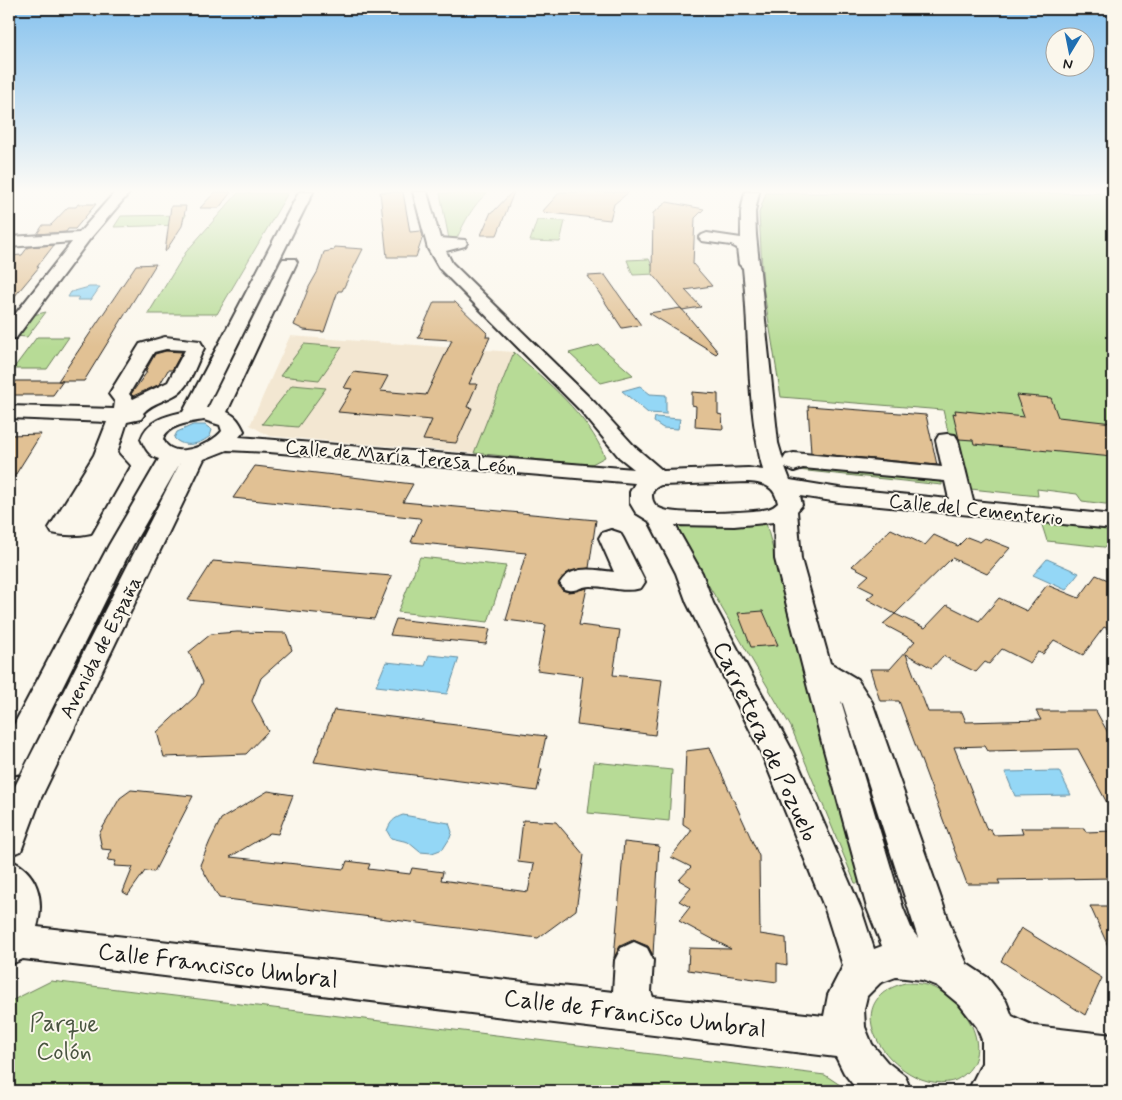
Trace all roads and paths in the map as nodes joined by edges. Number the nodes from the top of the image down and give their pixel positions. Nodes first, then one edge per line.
1 (79, 243) edge
2 (279, 243) edge
3 (298, 243) edge
4 (434, 243) edge
5 (739, 243) edge
6 (741, 243) edge
7 (749, 243) edge
8 (754, 298) junction
9 (165, 333) dead end
10 (9, 334) edge
11 (149, 347) junction
12 (757, 348) junction
13 (184, 368) junction
14 (127, 379) junction
15 (9, 412) edge
16 (127, 414) junction
17 (189, 415) junction
18 (216, 415) junction
19 (9, 420) edge
20 (947, 440) dead end
21 (225, 443) junction
22 (766, 443) junction
23 (174, 448) junction
24 (627, 452) junction
25 (105, 455) dead end
26 (577, 472) junction
27 (602, 474) junction
28 (748, 475) junction
29 (955, 475) junction
30 (653, 492) junction
31 (784, 496) junction
32 (962, 507) junction
33 (1113, 522) edge
34 (611, 538) dead end
35 (573, 583) dead end
36 (842, 705) junction
37 (9, 764) edge
38 (9, 841) edge
39 (9, 875) edge
40 (11, 945) edge
41 (913, 959) junction
42 (634, 960) dead end
43 (863, 971) junction
44 (953, 974) junction
45 (422, 988) joint
46 (639, 1014) junction
47 (999, 1030) junction
48 (848, 1039) junction
49 (1113, 1055) edge
50 (1113, 1079) edge
51 (995, 1081) edge
52 (890, 1091) edge

1 - 10 street
2 - 17 street
3 - 18 street
4 - 24 street
5 - 12 street
6 - 8 street
7 - 8 street
8 - 12 street
9 - 11 street
11 - 13 street
11 - 14 street
12 - 22 street
13 - 14 street
13 - 16 street
14 - 16 street
15 - 16 street
16 - 17 street
16 - 19 street
16 - 23 street
16 - 25 street
17 - 18 street
17 - 23 street
18 - 21 street
20 - 29 street
21 - 23 street
21 - 26 street, Calle de María Teresa León
22 - 28 street
22 - 31 street
23 - 37 street, Avenida de España
23 - 38 street, Avenida de España
24 - 27 street
24 - 30 street
26 - 27 street, Calle de María Teresa León
26 - 30 street, Calle de María Teresa León
27 - 30 street, Calle de María Teresa León
28 - 30 street
28 - 31 street
29 - 32 street
29 - 32 street
30 - 31 street, Calle del Cementerio
30 - 43 street, Carretera de Pozuelo
31 - 32 street, Calle del Cementerio
31 - 36 street
32 - 33 street, Calle del Cementerio
34 - 35 street
36 - 41 street
36 - 44 street
39 - 40 street
40 - 45 street, Calle Francisco Umbral
41 - 43 street
41 - 44 street
42 - 46 street
43 - 48 street
44 - 47 street
45 - 46 street, Calle de Francisco Umbral
46 - 48 street, Calle de Francisco Umbral
47 - 49 street
47 - 51 street
48 - 52 street
50 - 51 street

